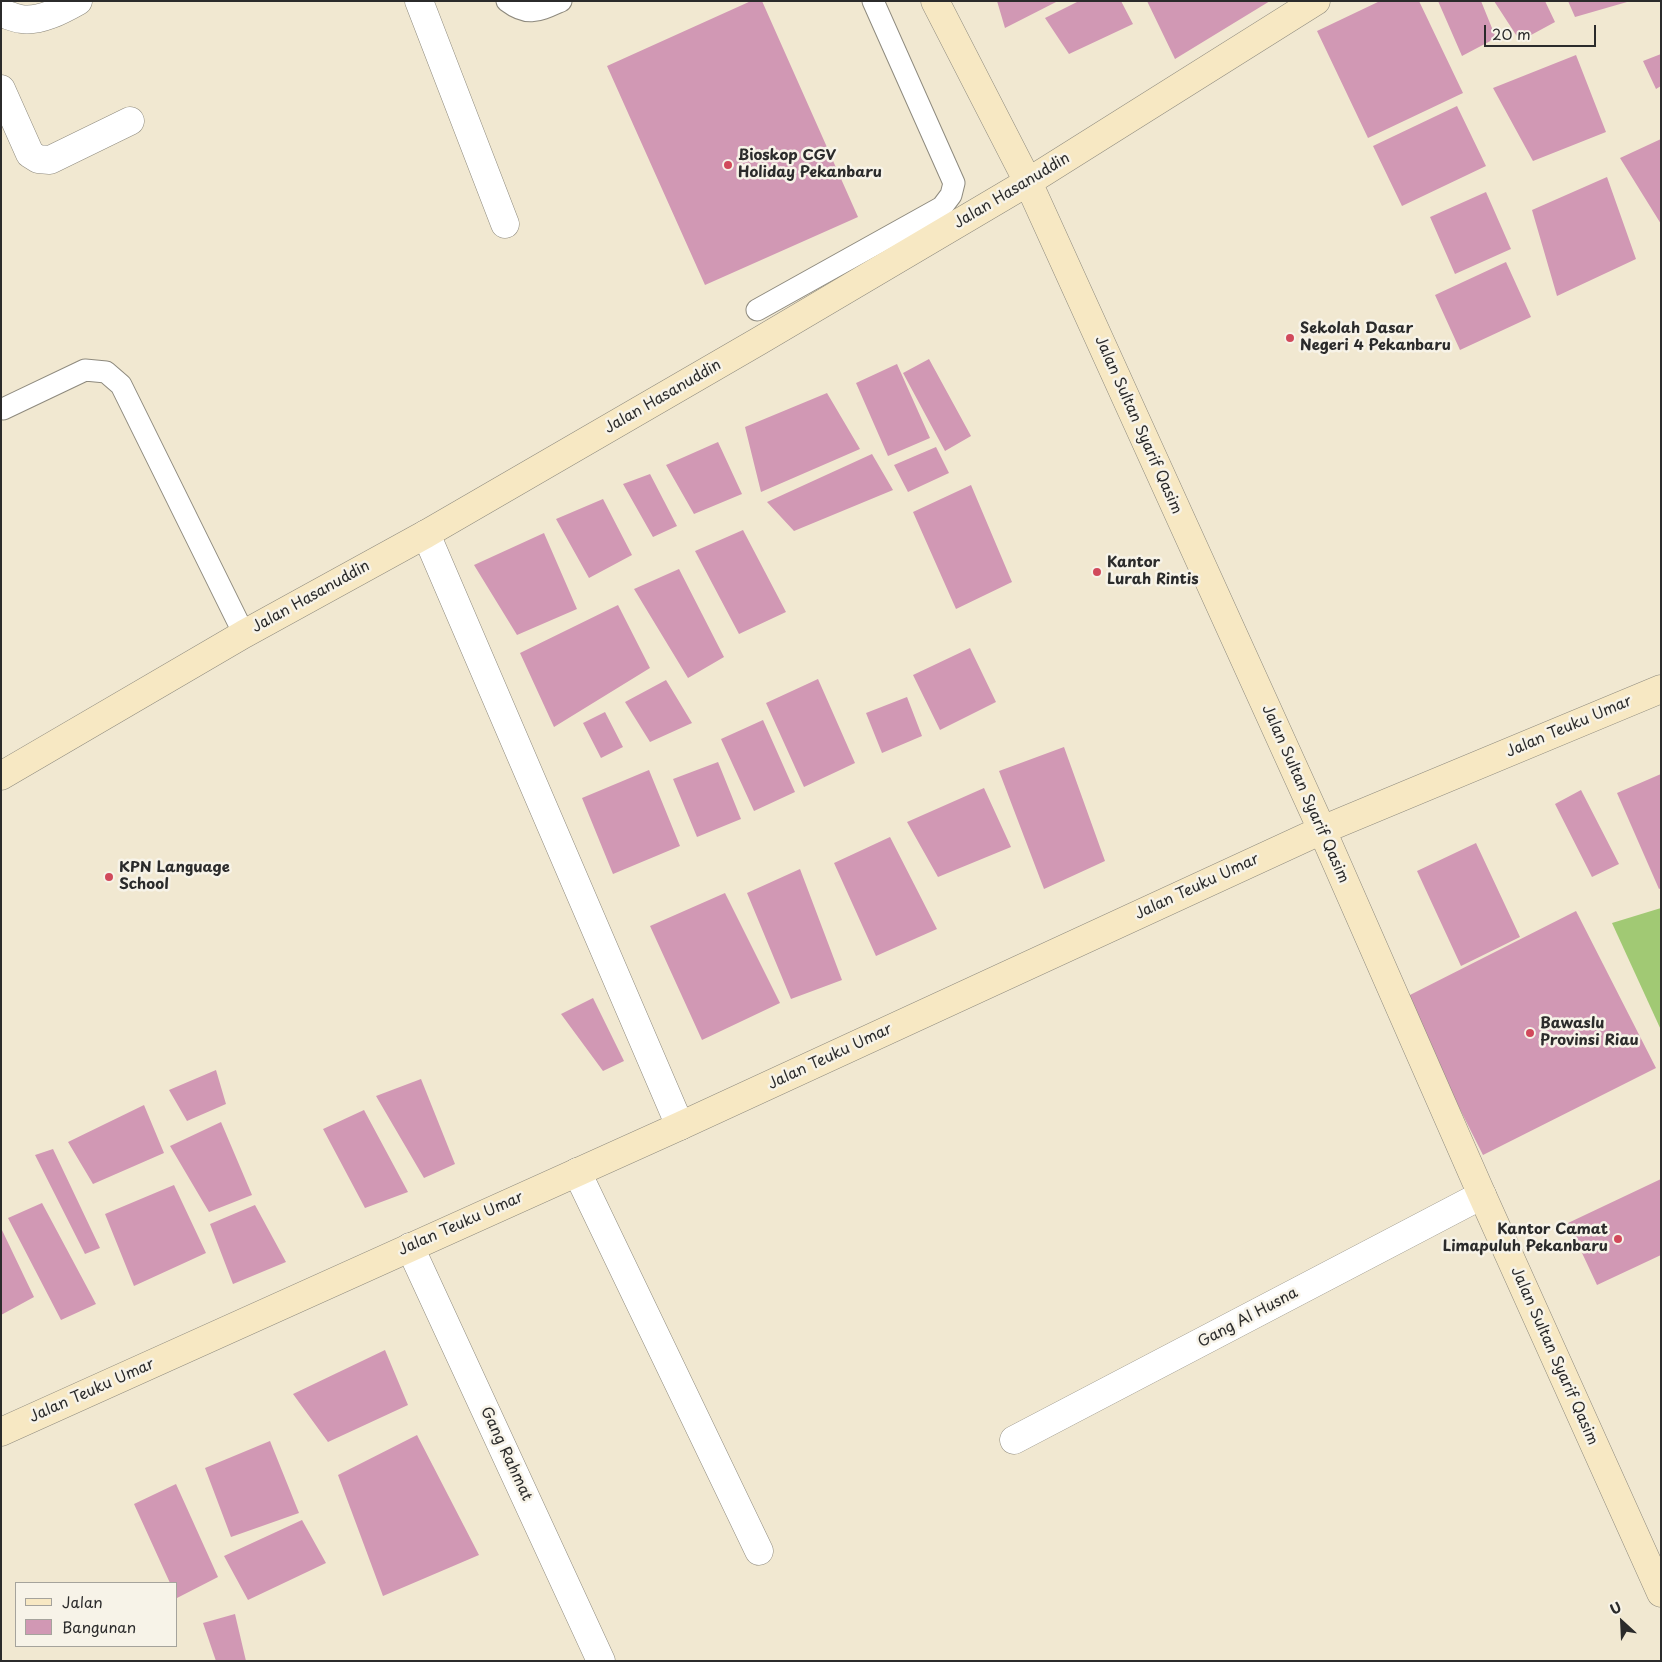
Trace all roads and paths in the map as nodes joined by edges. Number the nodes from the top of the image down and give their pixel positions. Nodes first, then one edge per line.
1 (78, 1) edge
2 (420, 1) edge
3 (507, 1) edge
4 (561, 1) edge
5 (872, 1) edge
6 (936, 1) edge
7 (1308, 4) edge
8 (1, 13) edge
9 (1, 89) edge
10 (130, 121) dead end
11 (1028, 182) junction
12 (505, 224) dead end
13 (757, 310) dead end
14 (3, 409) dead end
15 (426, 534) junction
16 (244, 634) junction
17 (1661, 688) edge
18 (1, 776) edge
19 (1322, 830) junction
20 (680, 1126) junction
21 (576, 1172) junction
22 (1482, 1195) junction
23 (410, 1247) junction
24 (1, 1432) edge
25 (1014, 1440) dead end
26 (759, 1551) dead end
27 (1661, 1593) edge
28 (602, 1661) edge

1 - 8 street
2 - 12 street
3 - 4 lane
5 - 13 lane
6 - 11 street, Jalan Sultan Syarif Qasim
7 - 11 street, Jalan Hasanuddin
9 - 10 street
11 - 15 street, Jalan Hasanuddin
11 - 19 street, Jalan Sultan Syarif Qasim
14 - 16 lane
15 - 16 street, Jalan Hasanuddin
15 - 20 street
16 - 18 street, Jalan Hasanuddin
17 - 19 street, Jalan Teuku Umar
19 - 20 street, Jalan Teuku Umar
19 - 22 street, Jalan Sultan Syarif Qasim
20 - 21 street, Jalan Teuku Umar
21 - 23 street, Jalan Teuku Umar
21 - 26 street
22 - 25 street, Gang Al Husna
22 - 27 street, Jalan Sultan Syarif Qasim
23 - 24 street, Jalan Teuku Umar
23 - 28 street, Gang Rahmat

